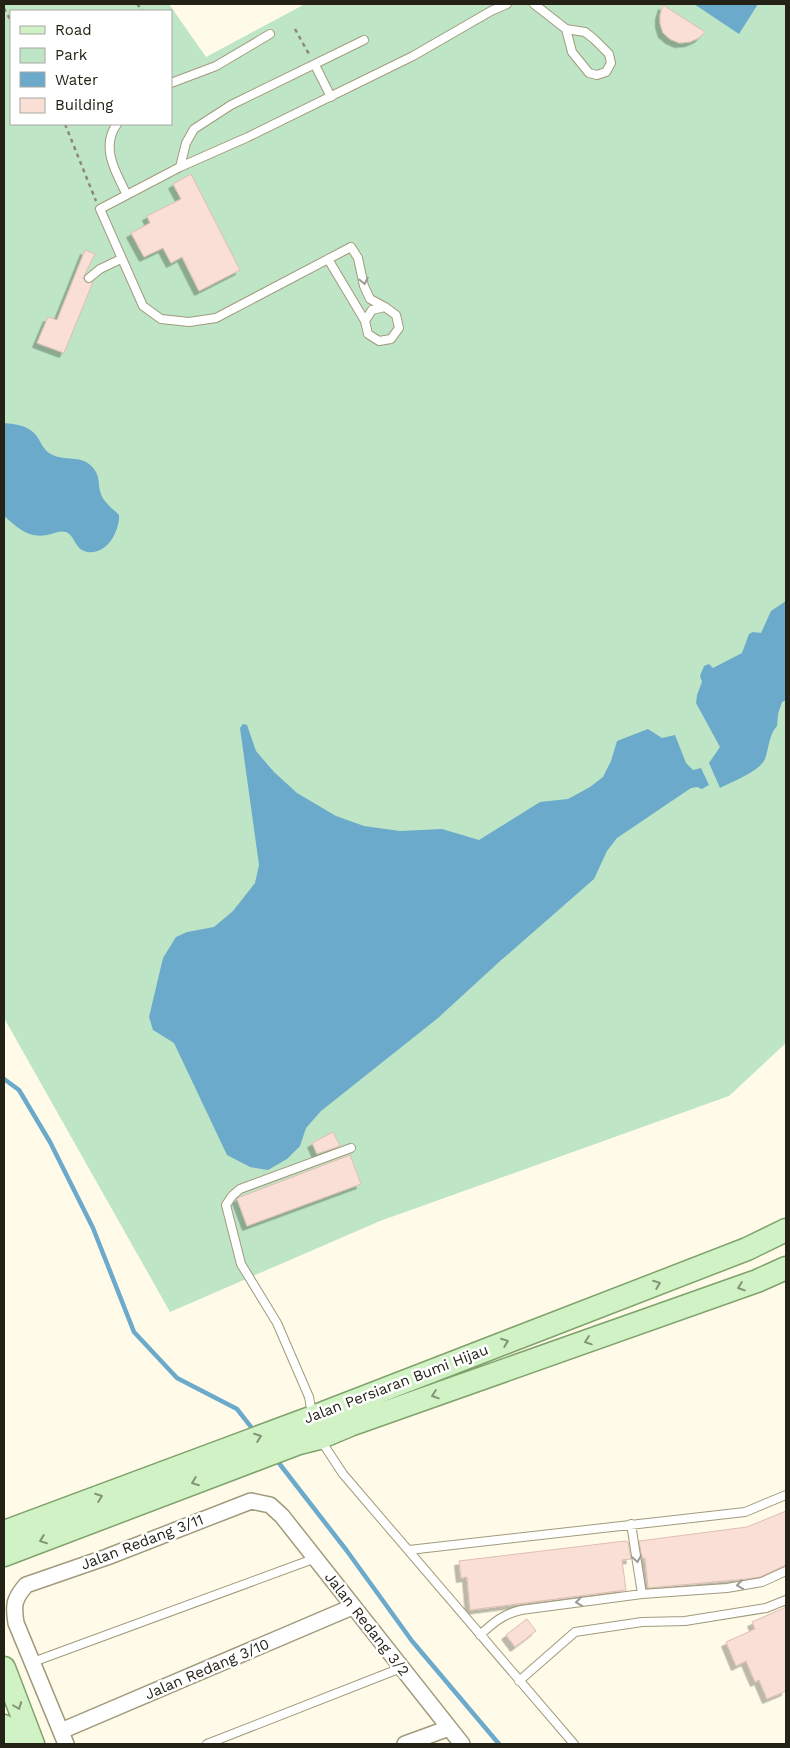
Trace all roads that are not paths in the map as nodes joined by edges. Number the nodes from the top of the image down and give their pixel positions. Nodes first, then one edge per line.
1 (507, 4) edge
2 (534, 4) edge
3 (566, 29) junction
4 (270, 34) dead end
5 (364, 40) dead end
6 (315, 65) junction
7 (172, 83) edge
8 (331, 96) junction
9 (116, 125) edge
10 (180, 167) junction
11 (127, 195) junction
12 (121, 259) junction
13 (328, 260) junction
14 (89, 278) dead end
15 (385, 308) junction
16 (365, 321) junction
17 (351, 1148) dead end
18 (786, 1230) edge
19 (786, 1268) edge
20 (308, 1430) junction
21 (235, 1457) junction
22 (786, 1495) edge
23 (270, 1505) joint
24 (631, 1524) junction
25 (4, 1532) edge
26 (409, 1550) junction
27 (4, 1555) edge
28 (316, 1558) junction
29 (786, 1570) edge
30 (642, 1594) junction
31 (786, 1600) edge
32 (352, 1607) junction
33 (480, 1635) junction
34 (32, 1662) junction
35 (4, 1668) edge
36 (401, 1668) junction
37 (520, 1681) junction
38 (4, 1726) edge
39 (449, 1728) junction
40 (64, 1737) edge
41 (11, 1744) edge
42 (33, 1744) edge
43 (207, 1744) edge
44 (405, 1744) edge
45 (462, 1744) edge
46 (574, 1744) edge

1 - 8 lane
2 - 3 lane
3 - 3 lane
4 - 7 lane
5 - 6 lane
6 - 8 lane
6 - 10 lane
8 - 10 lane
9 - 11 lane
10 - 11 lane
11 - 12 lane
12 - 13 lane
12 - 14 lane
13 -> 15 lane
13 - 16 lane
15 - 16 lane
15 - 16 lane
17 - 20 lane
20 -> 18 main road, Jalan Persiaran Bumi Hijau
19 -> 20 main road, Jalan Persiaran Bumi Hijau
20 - 21 main road, Jalan Persiaran Bumi Hijau
20 - 26 lane
25 -> 21 main road, Jalan Persiaran Bumi Hijau
21 -> 27 main road, Jalan Persiaran Bumi Hijau
22 - 24 lane
23 - 28 street, Jalan Redang 3/2
23 - 34 street, Jalan Redang 3/11
24 - 26 lane
24 -> 30 lane
26 - 33 lane
28 - 32 street, Jalan Redang 3/2
28 - 34 lane
29 -> 30 lane
30 -> 33 lane
31 - 37 lane
32 - 36 street, Jalan Redang 3/2
32 - 40 street, Jalan Redang 3/10
33 - 37 lane
34 - 40 street
35 -> 42 main road
36 - 39 street, Jalan Redang 3/2
36 - 43 lane
37 - 46 lane
38 - 41 main road
39 - 44 street
39 - 45 street, Jalan Redang 3/2

